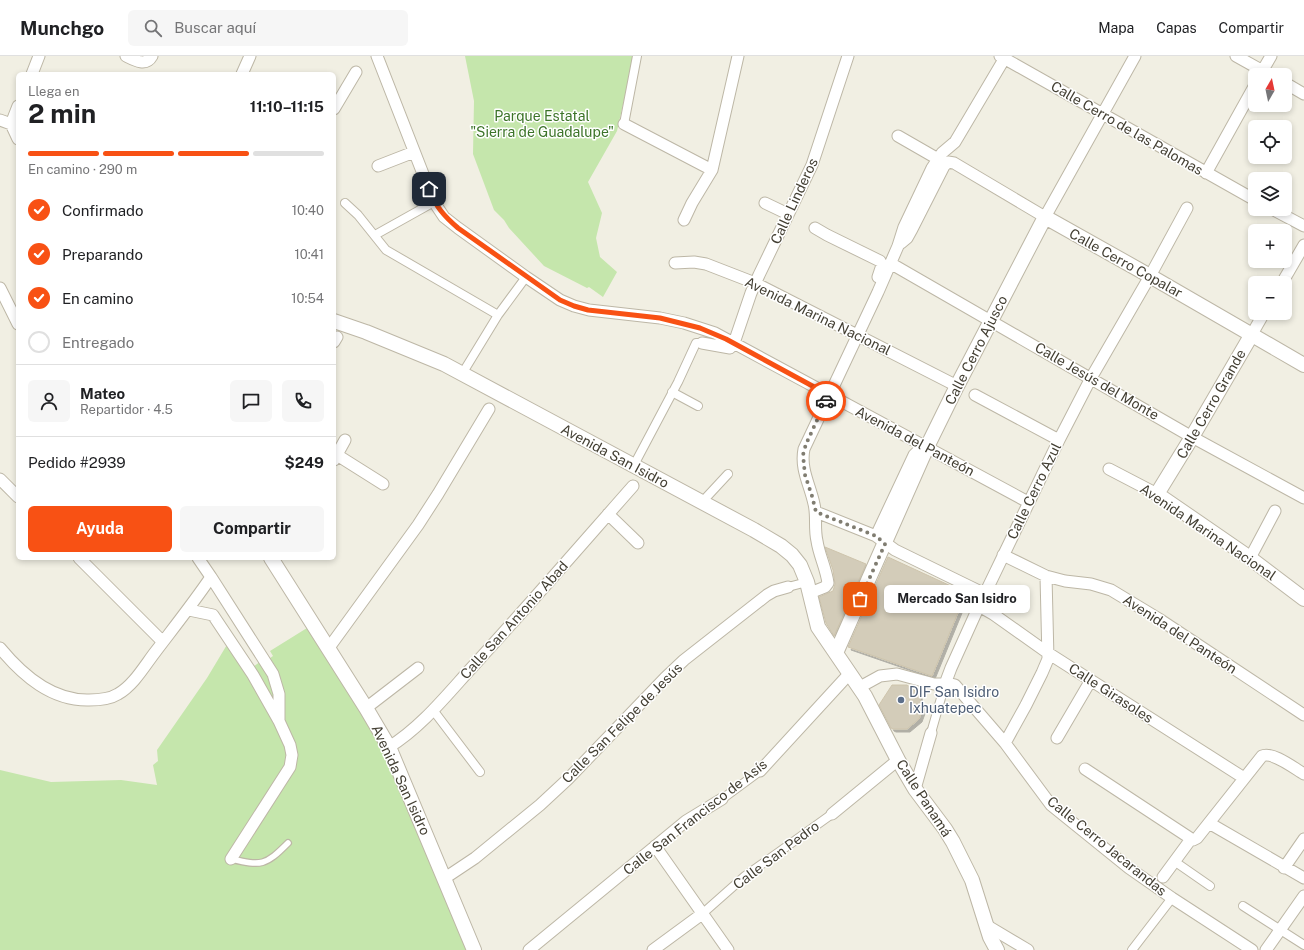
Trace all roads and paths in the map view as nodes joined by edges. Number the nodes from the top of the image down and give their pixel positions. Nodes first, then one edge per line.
1 (39, 56) edge
2 (126, 56) edge
3 (152, 56) edge
4 (250, 56) edge
5 (377, 56) edge
6 (637, 56) edge
7 (738, 56) edge
8 (848, 56) edge
9 (1134, 56) edge
10 (1236, 56) edge
11 (1271, 56) edge
12 (1003, 57) edge
13 (1255, 68) edge
14 (1266, 68) edge
15 (33, 72) edge
16 (243, 72) edge
17 (356, 72) dead end
18 (1292, 87) edge
19 (1304, 94) edge
20 (1248, 98) edge
21 (336, 106) edge
22 (16, 108) edge
23 (1103, 114) junction
24 (5, 122) edge
25 (624, 124) joint
26 (16, 136) edge
27 (898, 136) dead end
28 (414, 152) junction
29 (943, 160) junction
30 (378, 166) dead end
31 (712, 170) junction
32 (1206, 173) junction
33 (1248, 196) edge
34 (434, 202) junction
35 (345, 203) dead end
36 (765, 203) dead end
37 (1187, 208) dead end
38 (788, 214) junction
39 (1285, 216) edge
40 (1045, 217) junction
41 (684, 220) dead end
42 (1304, 226) edge
43 (814, 228) dead end
44 (376, 235) junction
45 (1302, 251) edge
46 (675, 263) dead end
47 (890, 263) junction
48 (1150, 276) junction
49 (1286, 276) edge
50 (526, 277) junction
51 (755, 283) junction
52 (0, 288) edge
53 (871, 307) junction
54 (498, 315) junction
55 (16, 320) edge
56 (1260, 320) edge
57 (991, 321) junction
58 (336, 322) edge
59 (857, 334) junction
60 (1252, 334) junction
61 (702, 343) joint
62 (734, 343) junction
63 (1304, 365) edge
64 (462, 374) junction
65 (1091, 378) junction
66 (957, 386) junction
67 (672, 392) junction
68 (829, 395) junction
69 (975, 395) dead end
70 (698, 406) dead end
71 (489, 409) dead end
72 (1192, 437) junction
73 (345, 440) dead end
74 (1059, 440) junction
75 (927, 447) junction
76 (336, 457) edge
77 (634, 466) junction
78 (1109, 469) dead end
79 (728, 474) dead end
80 (0, 479) edge
81 (383, 484) dead end
82 (633, 486) dead end
83 (1157, 494) junction
84 (16, 495) edge
85 (1304, 498) edge
86 (702, 502) junction
87 (1028, 502) junction
88 (1275, 511) dead end
89 (816, 512) junction
90 (608, 514) junction
91 (880, 540) junction
92 (638, 543) dead end
93 (1003, 555) junction
94 (1250, 558) junction
95 (81, 560) edge
96 (199, 560) edge
97 (272, 560) edge
98 (1046, 576) junction
99 (211, 577) junction
100 (788, 587) joint
101 (809, 587) junction
102 (985, 594) junction
103 (1304, 599) edge
104 (228, 604) junction
105 (979, 606) junction
106 (189, 610) junction
107 (213, 615) junction
108 (163, 642) junction
109 (0, 648) edge
110 (328, 649) junction
111 (259, 653) junction
112 (1048, 653) junction
113 (836, 654) junction
114 (245, 663) junction
115 (418, 668) dead end
116 (850, 673) junction
117 (1091, 680) junction
118 (945, 684) junction
119 (860, 687) junction
120 (366, 708) junction
121 (433, 710) junction
122 (1304, 715) edge
123 (278, 721) junction
124 (931, 732) joint
125 (1057, 738) dead end
126 (1005, 742) junction
127 (389, 747) junction
128 (898, 760) junction
129 (1085, 770) dead end
130 (760, 771) joint
131 (480, 772) dead end
132 (1304, 774) edge
133 (1244, 778) junction
134 (915, 789) junction
135 (722, 799) joint
136 (832, 814) joint
137 (1209, 823) junction
138 (1191, 839) junction
139 (1304, 839) edge
140 (288, 843) dead end
141 (655, 846) junction
142 (231, 859) joint
143 (1174, 861) junction
144 (1284, 868) junction
145 (1162, 877) dead end
146 (445, 878) junction
147 (1304, 878) edge
148 (1210, 886) dead end
149 (1304, 896) edge
150 (1172, 898) junction
151 (1242, 906) dead end
152 (702, 914) junction
153 (986, 925) junction
154 (1280, 930) junction
155 (1304, 944) edge
156 (474, 950) edge
157 (529, 950) edge
158 (653, 950) edge
159 (728, 950) edge
160 (997, 950) edge
161 (1028, 950) edge
162 (1132, 950) edge
163 (1252, 950) edge
164 (1266, 950) edge

1 - 15 street
2 - 3 street
4 - 16 street
5 - 28 street, Avenida del Panteón
6 - 25 street
7 - 31 street
8 - 38 street, Calle Linderos
9 - 23 street, Calle Cerro Ajusco
10 - 13 street
11 - 14 street
12 - 23 street, Calle Cerro de las Palomas
12 - 29 street
17 - 21 street
18 - 19 street
20 - 32 street
22 - 24 street
23 - 32 street, Calle Cerro de las Palomas
23 - 40 street, Calle Cerro Ajusco
24 - 26 street
25 - 31 street
27 - 29 street, Calle Cerro Copalar
28 - 30 street
28 - 34 street, Avenida del Panteón
29 - 40 street, Calle Cerro Copalar
29 - 47 street
31 - 41 street
32 - 33 street, Calle Cerro de las Palomas
34 - 44 street
34 - 50 street, Avenida del Panteón
35 - 44 street
36 - 38 street
37 - 48 street, Calle Cerro Azul
38 - 51 street, Calle Linderos
39 - 42 street
40 - 48 street, Calle Cerro Copalar
40 - 57 street, Calle Cerro Ajusco
43 - 53 street
44 - 54 street
45 - 49 street
46 - 51 street, Avenida Marina Nacional
47 - 53 street
47 - 57 street, Calle Jesús del Monte
48 - 60 street, Calle Cerro Copalar
48 - 65 street, Calle Cerro Azul
50 - 54 street
50 - 62 street, Avenida del Panteón
51 - 59 street, Avenida Marina Nacional
51 - 62 street, Calle Linderos
52 - 55 street
53 - 59 street
54 - 64 street
56 - 60 street, Calle Cerro Grande
57 - 65 street, Calle Jesús del Monte
57 - 66 street, Calle Cerro Ajusco
58 - 64 street, Avenida San Isidro
59 - 66 street, Avenida Marina Nacional
59 - 68 street
60 - 63 street, Calle Cerro Copalar
60 - 72 street, Calle Cerro Grande
61 - 62 street
61 - 67 street
62 - 68 street, Avenida del Panteón
64 - 77 street, Avenida San Isidro
65 - 72 street, Calle Jesús del Monte
65 - 74 street, Calle Cerro Azul
66 - 75 street, Calle Cerro Ajusco
67 - 70 street
67 - 77 street
68 - 75 street, Avenida del Panteón
68 - 89 street
69 - 74 street
71 - 110 street
72 - 83 street, Calle Cerro Grande
72 - 85 street, Calle Jesús del Monte
73 - 76 street
74 - 87 street, Calle Cerro Azul
75 - 87 street, Avenida del Panteón
75 - 91 street, Calle Cerro Ajusco
76 - 81 street
77 - 86 street, Avenida San Isidro
78 - 83 street, Avenida Marina Nacional
79 - 86 street
80 - 84 street
82 - 90 street, Calle San Antonio Abad
83 - 94 street, Avenida Marina Nacional
86 - 101 street, Avenida San Isidro
87 - 93 street, Calle Cerro Azul
88 - 94 street
89 - 91 street
89 - 101 street
90 - 92 street
90 - 121 street, Calle San Antonio Abad
91 - 102 street
91 - 113 street, Calle Cerro Ajusco
93 - 98 street, Avenida del Panteón
93 - 102 street, Calle Cerro Azul
94 - 103 street, Avenida Marina Nacional
95 - 108 street
96 - 99 street
97 - 110 street, Avenida San Isidro
98 - 112 street
98 - 122 street, Avenida del Panteón
99 - 104 street
99 - 106 street
100 - 101 street, Calle San Felipe de Jesús
100 - 146 street, Calle San Felipe de Jesús
101 - 113 street, Avenida San Isidro
102 - 105 street, Calle Cerro Azul
104 - 107 street
104 - 111 street
105 - 112 street, Calle Girasoles
105 - 118 street, Calle Cerro Azul
106 - 107 street
106 - 108 street
107 - 114 street
108 - 109 street
110 - 120 street, Avenida San Isidro
111 - 114 street
111 - 123 street
112 - 117 street, Calle Girasoles
112 - 126 street
113 - 116 street, Calle Panamá
114 - 123 street
115 - 120 street
116 - 119 street, Calle Panamá
116 - 130 street, Calle San Francisco de Asís
117 - 125 street
117 - 133 street, Calle Girasoles
118 - 119 street, Calle Cerro Jacarandas
118 - 124 street, Calle Cerro Azul
118 - 126 street, Calle Cerro Jacarandas
119 - 128 street, Calle Panamá
120 - 127 street, Avenida San Isidro
121 - 127 street, Calle San Antonio Abad
121 - 131 street
123 - 142 street
124 - 134 street, Calle Cerro Azul
126 - 150 street, Calle Cerro Jacarandas
127 - 146 street, Avenida San Isidro
128 - 134 street, Calle Panamá
128 - 136 street, Calle San Pedro
129 - 138 street
130 - 135 street, Calle San Francisco de Asís
132 - 133 street
133 - 137 street
134 - 153 street, Calle Panamá
135 - 141 street, Calle San Francisco de Asís
136 - 152 street, Calle San Pedro
137 - 138 street
137 - 144 street
138 - 143 street
139 - 144 street
140 - 142 lane
141 - 152 street
141 - 157 street, Calle San Francisco de Asís
143 - 145 street
143 - 148 street
144 - 147 street
146 - 156 street, Avenida San Isidro
149 - 154 street
150 - 162 street
150 - 163 street, Calle Cerro Jacarandas
151 - 154 street
152 - 158 street, Calle San Pedro
152 - 159 street
153 - 160 street, Calle Panamá
153 - 161 street
154 - 155 street
154 - 164 street

